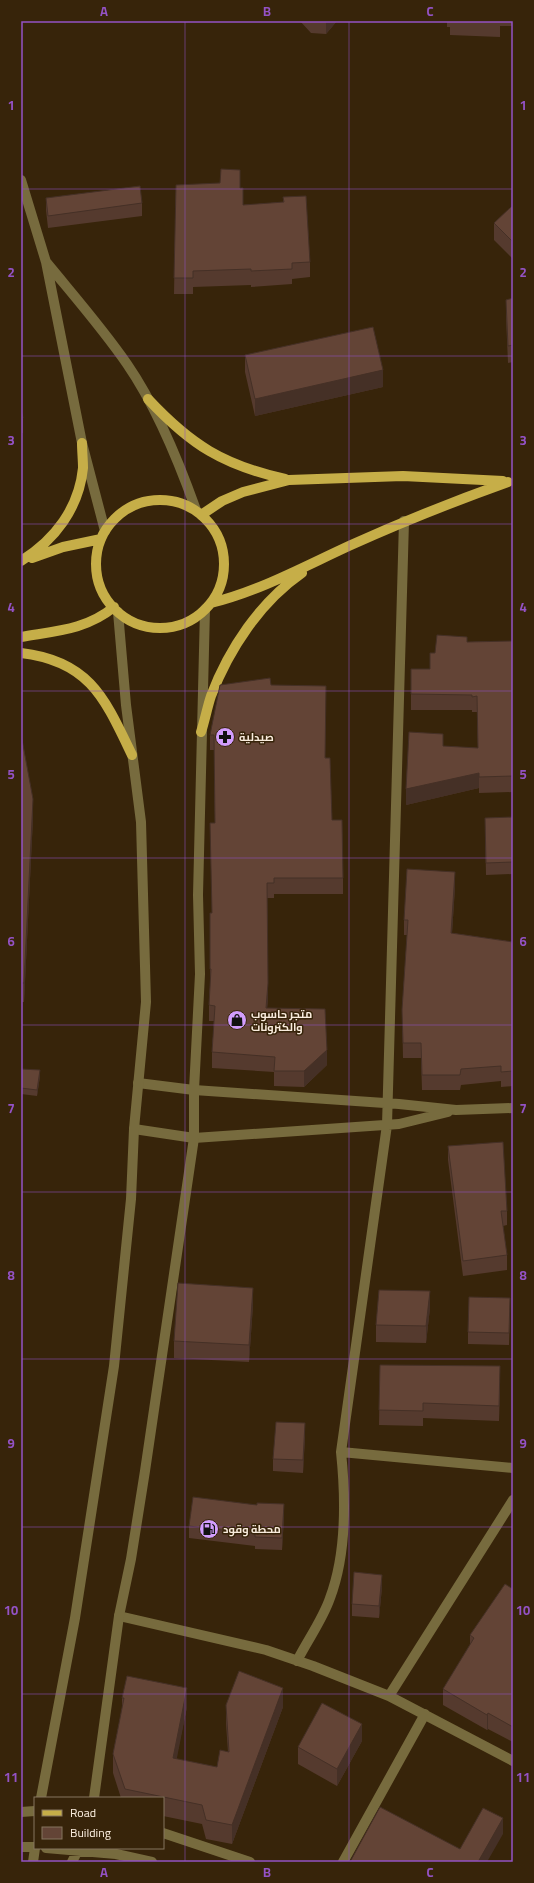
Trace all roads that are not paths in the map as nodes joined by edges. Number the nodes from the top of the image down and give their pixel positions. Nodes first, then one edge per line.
1 (21, 180) edge
2 (46, 262) junction
3 (148, 399) junction
4 (82, 443) junction
5 (289, 480) junction
6 (510, 482) edge
7 (198, 513) junction
8 (404, 521) junction
9 (103, 535) junction
10 (323, 558) junction
11 (21, 562) edge
12 (208, 606) junction
13 (116, 610) junction
14 (21, 637) edge
15 (21, 653) edge
16 (201, 732) junction
17 (132, 755) junction
18 (138, 1082) junction
19 (194, 1090) junction
20 (388, 1103) junction
21 (513, 1108) edge
22 (456, 1110) junction
23 (387, 1125) junction
24 (134, 1129) junction
25 (194, 1138) junction
26 (341, 1452) junction
27 (513, 1468) edge
28 (513, 1500) edge
29 (118, 1616) junction
30 (297, 1661) junction
31 (389, 1696) junction
32 (425, 1714) junction
33 (513, 1761) edge
34 (41, 1797) edge
35 (94, 1797) edge
36 (34, 1811) edge
37 (21, 1812) edge
38 (164, 1833) edge
39 (21, 1847) edge
40 (34, 1848) edge
41 (35, 1849) edge
42 (78, 1849) edge
43 (33, 1862) edge
44 (72, 1862) edge
45 (152, 1862) edge
46 (250, 1862) edge
47 (343, 1862) edge

1 - 2 street
2 - 3 street
2 - 4 street
3 - 5 main road
3 - 7 street
4 - 9 street
4 - 11 main road
5 - 6 main road
5 - 7 main road
6 - 8 main road
7 - 9 main road
7 - 12 main road
8 - 10 main road
8 - 20 street
9 - 11 main road
9 - 13 main road
10 - 12 main road
10 - 16 main road
12 - 13 main road
12 - 16 street
13 - 14 main road
13 - 17 street
15 - 17 main road
16 - 19 street
17 - 18 street
18 - 19 street
18 - 24 street
19 - 20 street
19 - 25 street
20 - 22 street
20 - 23 street
21 - 22 street
22 - 23 street
23 - 25 street
23 - 26 street
24 - 25 street
24 - 34 street
25 - 29 street
26 - 27 street
26 - 30 street
28 - 31 street
29 - 30 street
29 - 35 street
30 - 31 street
31 - 32 street
32 - 33 street
32 - 47 street
36 - 37 street
38 - 46 street
39 - 40 street
41 - 43 street
42 - 44 street
42 - 45 street

